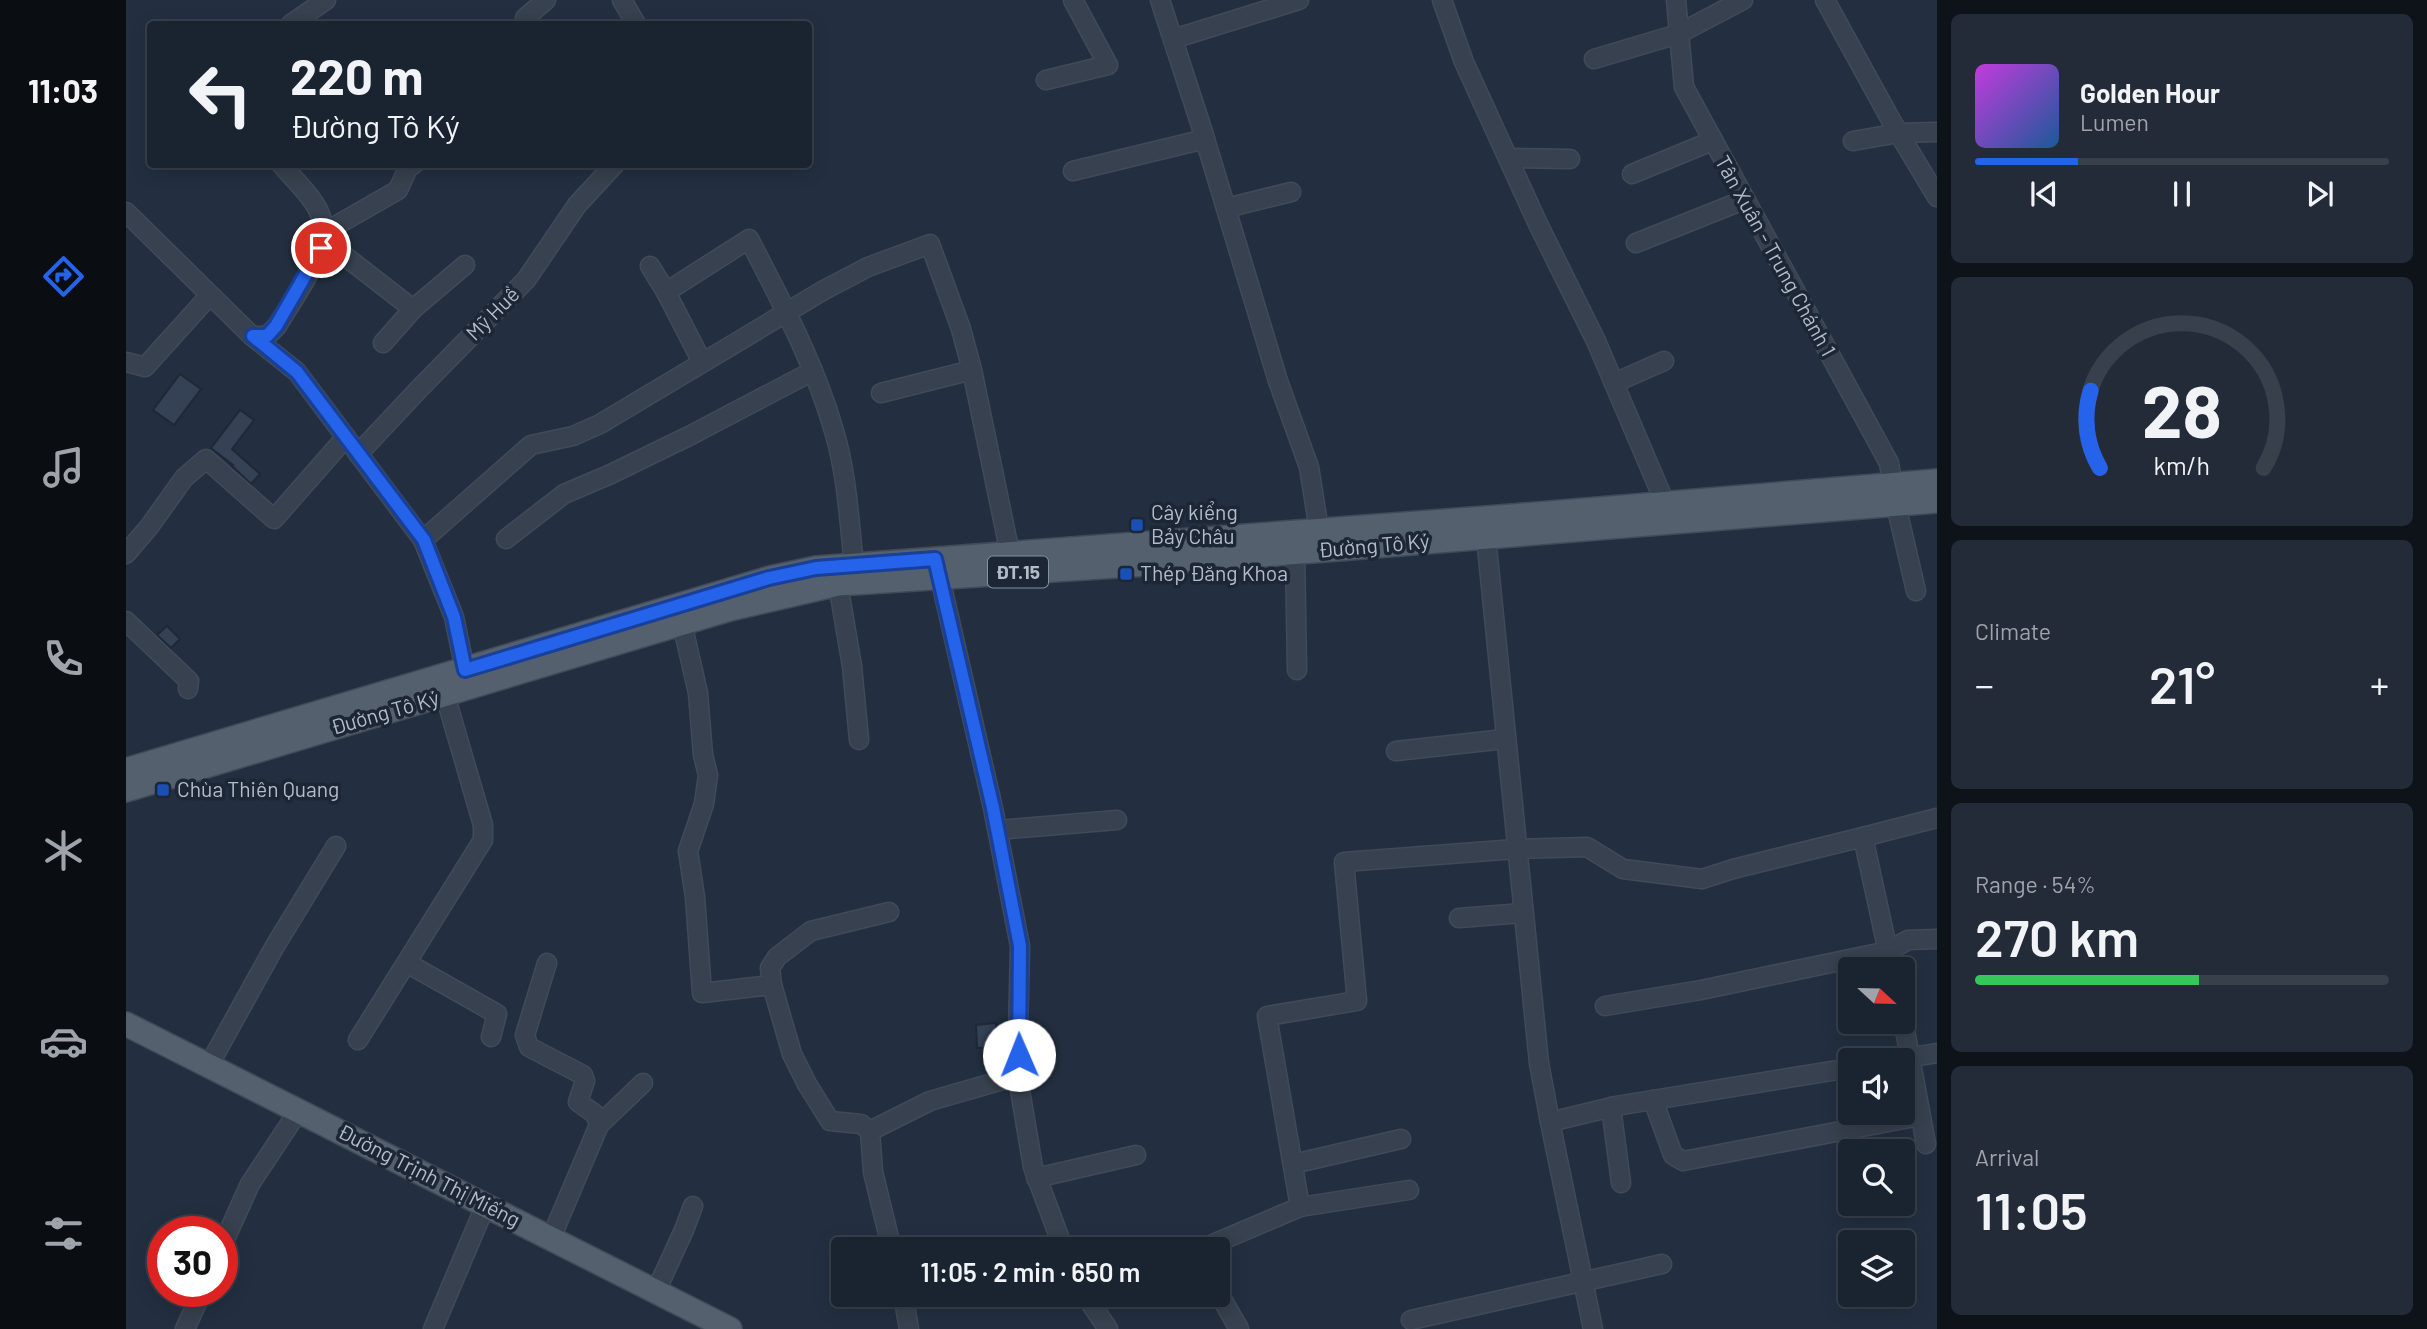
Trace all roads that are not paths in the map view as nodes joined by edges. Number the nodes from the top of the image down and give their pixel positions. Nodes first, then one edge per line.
1 (546, 0) edge
2 (622, 0) edge
3 (1073, 0) edge
4 (1160, 0) edge
5 (1299, 0) edge
6 (1442, 0) edge
7 (1676, 0) edge
8 (1743, 0) edge
9 (1825, 0) edge
10 (318, 3) edge
11 (525, 18) dead end
12 (295, 21) edge
13 (634, 21) edge
14 (1678, 34) junction
15 (1172, 39) junction
16 (1594, 59) dead end
17 (1046, 80) dead end
18 (1937, 132) edge
19 (1899, 133) junction
20 (1205, 139) junction
21 (1713, 141) junction
22 (1853, 141) dead end
23 (1508, 158) junction
24 (1570, 159) dead end
25 (284, 168) edge
26 (409, 168) edge
27 (611, 168) edge
28 (1073, 171) dead end
29 (1632, 174) dead end
30 (1291, 192) dead end
31 (1937, 197) edge
32 (1744, 200) junction
33 (1226, 208) junction
34 (126, 212) edge
35 (322, 240) junction
36 (1636, 243) dead end
37 (465, 265) dead end
38 (650, 266) dead end
39 (666, 292) junction
40 (210, 295) junction
41 (413, 309) junction
42 (787, 312) junction
43 (253, 336) junction
44 (383, 343) dead end
45 (1664, 360) dead end
46 (126, 362) edge
47 (702, 362) junction
48 (972, 370) junction
49 (813, 371) junction
50 (1614, 383) junction
51 (881, 393) dead end
52 (346, 438) junction
53 (358, 454) junction
54 (1937, 481) edge
55 (1895, 494) junction
56 (1937, 501) edge
57 (1665, 503) junction
58 (1320, 530) junction
59 (1486, 537) junction
60 (506, 539) dead end
61 (424, 540) junction
62 (1295, 553) junction
63 (126, 554) edge
64 (1012, 563) junction
65 (854, 564) junction
66 (937, 568) junction
67 (838, 584) junction
68 (1916, 591) dead end
69 (126, 621) edge
70 (682, 623) junction
71 (465, 670) junction
72 (1297, 670) dead end
73 (188, 689) dead end
74 (446, 695) junction
75 (1505, 739) junction
76 (859, 740) dead end
77 (1396, 751) dead end
78 (126, 770) edge
79 (126, 790) edge
80 (1937, 818) edge
81 (1117, 820) dead end
82 (998, 831) junction
83 (1863, 837) junction
84 (336, 846) dead end
85 (1516, 849) junction
86 (889, 912) dead end
87 (1523, 913) junction
88 (1460, 918) dead end
89 (1937, 939) edge
90 (1888, 951) junction
91 (1889, 957) edge
92 (407, 963) junction
93 (547, 963) dead end
94 (772, 985) junction
95 (1605, 1006) dead end
96 (126, 1024) edge
97 (491, 1037) dead end
98 (358, 1040) dead end
99 (1937, 1053) edge
100 (1915, 1057) edge
101 (208, 1065) junction
102 (1838, 1070) edge
103 (1020, 1075) junction
104 (1915, 1080) edge
105 (643, 1083) dead end
106 (1653, 1100) junction
107 (1611, 1107) junction
108 (299, 1110) junction
109 (1920, 1116) junction
110 (1550, 1122) junction
111 (599, 1125) junction
112 (870, 1131) junction
113 (1401, 1139) dead end
114 (1926, 1144) dead end
115 (1136, 1155) dead end
116 (1293, 1164) junction
117 (1036, 1178) junction
118 (1621, 1183) dead end
119 (1409, 1190) dead end
120 (486, 1204) junction
121 (693, 1206) dead end
122 (1300, 1207) junction
123 (236, 1216) edge
124 (889, 1237) edge
125 (1059, 1237) edge
126 (1230, 1237) edge
127 (551, 1238) junction
128 (1662, 1264) dead end
129 (1584, 1282) junction
130 (656, 1291) junction
131 (195, 1307) edge
132 (905, 1307) edge
133 (1094, 1307) edge
134 (1227, 1307) edge
135 (1411, 1320) dead end
136 (185, 1329) edge
137 (433, 1329) edge
138 (730, 1329) edge
139 (909, 1329) edge
140 (1108, 1329) edge
141 (1239, 1329) edge
142 (1593, 1329) edge

1 - 11 street
2 - 13 street
3 - 17 street
4 - 15 street
5 - 15 street
6 - 23 street
7 - 14 street, Tân Xuân - Trung Chánh 1
8 - 14 street
9 - 19 street
10 - 12 street
14 - 16 street
14 - 21 street, Tân Xuân - Trung Chánh 1
15 - 20 street
18 - 19 street
19 - 22 street
19 - 31 street
20 - 28 street
20 - 33 street
21 - 29 street
21 - 32 street, Tân Xuân - Trung Chánh 1
23 - 24 street
23 - 50 street
25 - 35 street
26 - 35 street
27 - 53 street, Mỹ Huề
30 - 33 street
32 - 36 street
32 - 55 street, Tân Xuân - Trung Chánh 1
33 - 58 street
34 - 40 street
35 - 41 street
35 - 43 street
37 - 41 street
38 - 39 street
39 - 42 street
39 - 47 street
40 - 43 street
40 - 46 street
41 - 44 street
42 - 47 street
42 - 48 street
42 - 49 street
43 - 52 street
45 - 50 street
47 - 61 street
48 - 51 street
48 - 64 street
49 - 60 street
49 - 65 street
50 - 57 street
52 - 53 street
52 - 63 street
53 - 61 street
54 - 55 main road, Đường Tô Ký / ĐT.15
55 - 56 main road, Đường Tô Ký / ĐT.15
55 - 57 main road, Đường Tô Ký / ĐT.15
55 - 59 main road, Đường Tô Ký / ĐT.15
55 - 68 street, Tân Xuân - Trung Chánh 1
57 - 58 main road, Đường Tô Ký / ĐT.15
58 - 64 main road, Đường Tô Ký / ĐT.15
59 - 62 main road, Đường Tô Ký / ĐT.15
59 - 75 street
61 - 71 street
62 - 64 main road, Đường Tô Ký / ĐT.15
62 - 72 street
64 - 66 main road, Đường Tô Ký / ĐT.15
65 - 66 main road, Đường Tô Ký / ĐT.15
65 - 71 main road, Đường Tô Ký / ĐT.15
66 - 67 main road, Đường Tô Ký / ĐT.15
66 - 82 street
67 - 70 main road, Đường Tô Ký / ĐT.15
67 - 76 street
69 - 73 street
70 - 74 main road, Đường Tô Ký / ĐT.15
70 - 94 street
71 - 78 main road, Đường Tô Ký / ĐT.15
74 - 79 main road, Đường Tô Ký / ĐT.15
74 - 92 street
75 - 77 street
75 - 85 street
80 - 83 street
81 - 82 street
82 - 103 street
83 - 85 street
83 - 90 street
84 - 101 street
85 - 87 street
85 - 116 street
86 - 94 street
87 - 88 street
87 - 110 street
89 - 90 street
90 - 91 street
90 - 95 street
92 - 97 street
92 - 98 street
93 - 111 street
94 - 112 street
96 - 101 main road, Đường Trịnh Thị Miếng
99 - 100 street
101 - 108 main road, Đường Trịnh Thị Miếng
102 - 106 street
103 - 112 street
103 - 117 street
104 - 109 street
105 - 111 street
106 - 107 street
106 - 109 street
107 - 110 street
107 - 118 street
108 - 120 main road, Đường Trịnh Thị Miếng
108 - 123 street
109 - 114 street
110 - 129 street
111 - 127 street
112 - 124 street
113 - 116 street
115 - 117 street
116 - 122 street
117 - 125 street
119 - 122 street
120 - 127 main road, Đường Trịnh Thị Miếng
120 - 137 street
121 - 130 street
122 - 126 street
127 - 130 main road, Đường Trịnh Thị Miếng
128 - 129 street
129 - 135 street
129 - 142 street
130 - 138 main road, Đường Trịnh Thị Miếng
131 - 136 street
132 - 139 street
133 - 140 street
134 - 141 street

